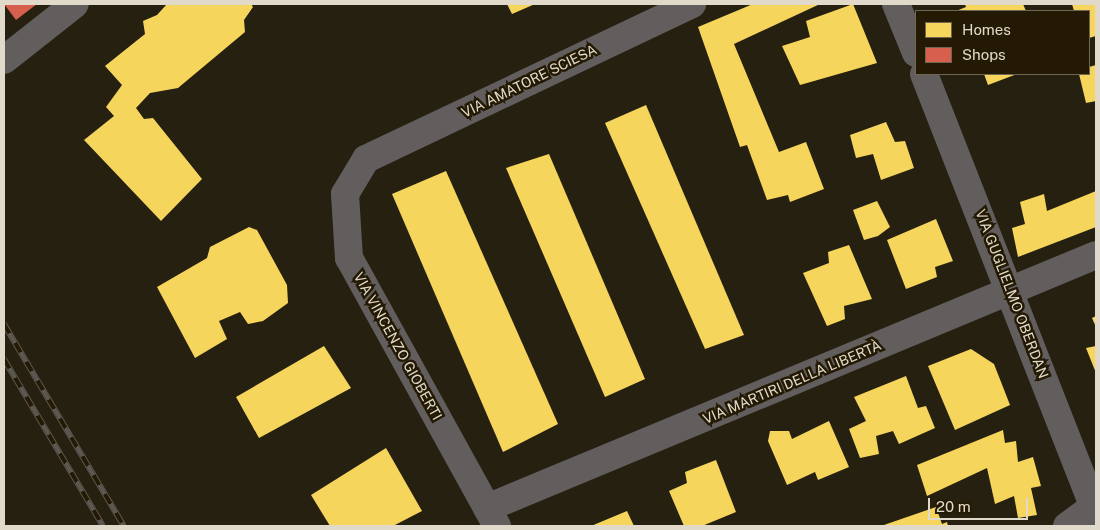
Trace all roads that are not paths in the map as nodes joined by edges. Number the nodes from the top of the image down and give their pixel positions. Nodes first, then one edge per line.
1 (75, 4) edge
2 (692, 4) edge
3 (896, 4) edge
4 (915, 51) edge
5 (4, 60) edge
6 (924, 75) edge
7 (366, 159) joint
8 (1096, 255) edge
9 (1012, 291) junction
10 (1095, 511) edge
11 (492, 517) edge
12 (1067, 526) edge

1 - 5 street
2 - 7 street, VIA AMATORE SCIESA
3 - 4 street
6 - 9 street, VIA GUGLIELMO OBERDAN
7 - 11 street, VIA VINCENZO GIOBERTI
8 - 9 street, VIA MARTIRI DELLA LIBERTÀ
9 - 10 street, VIA GUGLIELMO OBERDAN
9 - 11 street, VIA MARTIRI DELLA LIBERTÀ
10 - 12 street

